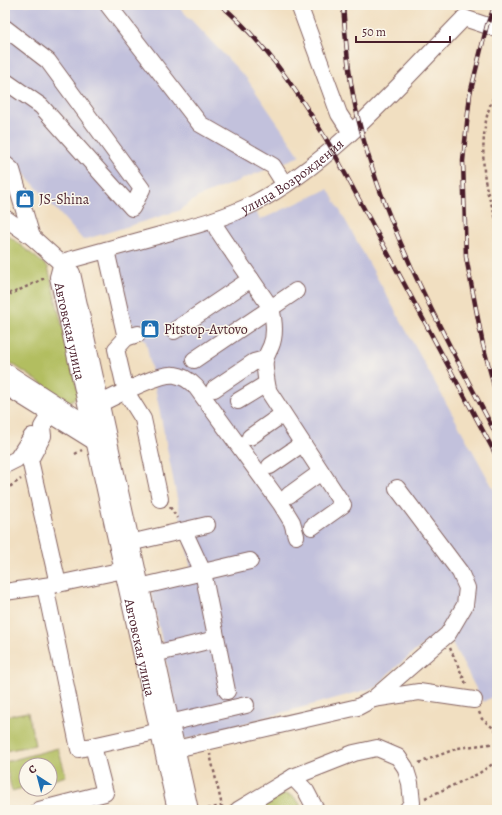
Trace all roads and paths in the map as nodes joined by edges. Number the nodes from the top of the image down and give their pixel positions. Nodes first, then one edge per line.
1 (108, 5) edge
2 (299, 5) edge
3 (463, 11) edge
4 (5, 28) edge
5 (497, 29) edge
6 (5, 81) edge
7 (497, 93) edge
8 (350, 131) junction
9 (5, 164) edge
10 (285, 185) junction
11 (5, 218) edge
12 (214, 220) junction
13 (497, 229) edge
14 (32, 237) junction
15 (106, 250) junction
16 (62, 262) junction
17 (251, 279) junction
18 (5, 288) edge
19 (296, 291) dead end
20 (271, 308) junction
21 (174, 331) dead end
22 (265, 359) junction
23 (194, 360) dead end
24 (5, 371) edge
25 (266, 384) junction
26 (5, 386) edge
27 (214, 389) dead end
28 (126, 392) junction
29 (238, 401) dead end
30 (101, 403) junction
31 (283, 414) junction
32 (46, 420) junction
33 (91, 425) junction
34 (250, 437) dead end
35 (102, 443) junction
36 (302, 444) junction
37 (5, 463) edge
38 (270, 466) dead end
39 (321, 472) junction
40 (397, 488) dead end
41 (289, 495) dead end
42 (160, 499) joint
43 (207, 526) dead end
44 (312, 527) dead end
45 (184, 531) junction
46 (296, 536) dead end
47 (125, 544) junction
48 (250, 561) dead end
49 (130, 569) junction
50 (203, 572) junction
51 (52, 585) junction
52 (134, 588) junction
53 (5, 592) edge
54 (216, 640) junction
55 (149, 655) junction
56 (227, 691) dead end
57 (373, 699) junction
58 (474, 700) dead end
59 (246, 705) dead end
60 (165, 727) junction
61 (208, 742) junction
62 (497, 743) edge
63 (93, 746) junction
64 (170, 751) junction
65 (497, 761) edge
66 (405, 767) junction
67 (293, 777) junction
68 (409, 807) edge
69 (39, 810) edge
70 (176, 810) edge
71 (190, 810) edge
72 (202, 810) edge
73 (238, 810) edge
74 (316, 810) edge

1 - 10 street
2 - 8 street
3 - 5 street
3 - 8 street, улица Возрождения
4 - 6 street
7 - 13 path
8 - 10 street, улица Возрождения
9 - 14 street
10 - 12 street, улица Возрождения
11 - 14 street
12 - 15 street, улица Возрождения
12 - 17 street
14 - 16 street
15 - 16 street, улица Возрождения
15 - 28 street
16 - 18 path
16 - 30 street, Автовская улица
16 - 33 street, Автовская улица
17 - 20 street
17 - 21 street
19 - 20 street
20 - 22 street
20 - 23 street
22 - 25 street
22 - 27 street
24 - 33 street
25 - 29 street
25 - 31 street
26 - 32 street
28 - 30 street
28 - 42 street
28 - 46 street
30 - 35 street, Автовская улица
31 - 34 street
31 - 36 street
32 - 35 street
32 - 37 street
32 - 51 street
33 - 35 street, Автовская улица
35 - 47 street, Автовская улица
36 - 38 street
36 - 39 street
39 - 41 street
39 - 44 street
40 - 57 street
42 - 45 path
43 - 45 street
45 - 47 street
45 - 50 street
47 - 49 street, Автовская улица
48 - 50 street
49 - 51 street
49 - 52 street, Автовская улица
50 - 52 street
50 - 54 street
51 - 53 street
51 - 63 street
52 - 55 street, Автовская улица
54 - 55 street
54 - 56 street
55 - 60 street, Автовская улица
57 - 58 street
57 - 61 street
59 - 60 street
60 - 63 street
60 - 64 street, Автовская улица
61 - 64 street
61 - 72 path
62 - 66 path
63 - 69 street
64 - 70 street, Автовская улица
64 - 71 street, Автовская улица
65 - 68 path
66 - 67 street
66 - 68 street
67 - 73 street
67 - 74 street

